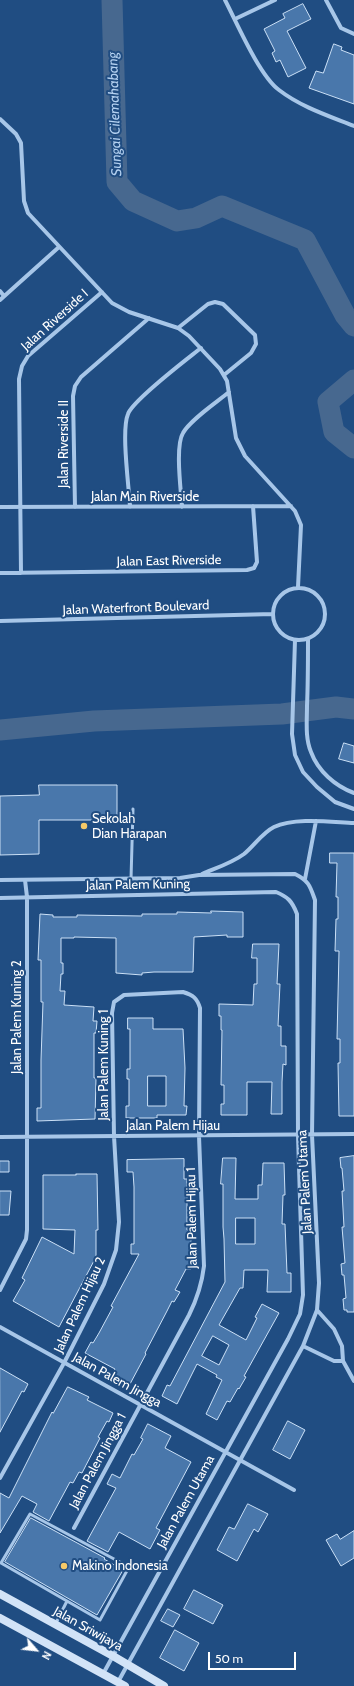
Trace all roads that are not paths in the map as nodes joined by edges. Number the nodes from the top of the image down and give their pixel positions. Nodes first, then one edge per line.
1 (225, 0) edge
2 (275, 0) edge
3 (326, 0) edge
4 (235, 19) junction
5 (354, 34) edge
6 (0, 119) edge
7 (354, 126) edge
8 (59, 247) junction
9 (0, 291) edge
10 (102, 292) junction
11 (4, 296) junction
12 (0, 300) edge
13 (150, 318) junction
14 (178, 328) junction
15 (200, 348) junction
16 (224, 375) junction
17 (229, 392) junction
18 (253, 506) junction
19 (291, 506) junction
20 (0, 507) edge
21 (21, 507) junction
22 (75, 507) junction
23 (130, 507) junction
24 (182, 507) junction
25 (21, 573) junction
26 (0, 574) edge
27 (298, 587) junction
28 (273, 614) junction
29 (0, 621) edge
30 (308, 639) junction
31 (295, 640) junction
32 (354, 793) edge
33 (133, 809) dead end
34 (354, 809) edge
35 (316, 821) junction
36 (354, 823) edge
37 (199, 875) junction
38 (131, 879) junction
39 (304, 879) junction
40 (0, 880) edge
41 (25, 880) junction
42 (276, 892) joint
43 (27, 897) junction
44 (0, 898) edge
45 (354, 1134) edge
46 (298, 1135) junction
47 (312, 1135) junction
48 (114, 1136) junction
49 (199, 1136) junction
50 (0, 1137) edge
51 (27, 1137) junction
52 (0, 1290) edge
53 (317, 1310) junction
54 (0, 1327) edge
55 (303, 1346) junction
56 (343, 1361) junction
57 (64, 1363) junction
58 (354, 1381) edge
59 (140, 1404) junction
60 (225, 1452) junction
61 (240, 1459) junction
62 (0, 1478) edge
63 (294, 1490) dead end
64 (74, 1528) dead end
65 (1, 1564) edge
66 (0, 1594) edge
67 (67, 1601) junction
68 (0, 1618) edge
69 (56, 1624) junction
70 (113, 1656) junction
71 (128, 1664) junction
72 (103, 1674) junction
73 (121, 1684) edge
74 (164, 1686) edge

1 - 4 street
2 - 4 street
3 - 5 street
4 - 7 street
6 - 8 street
8 - 10 street
8 - 11 street
9 - 11 street
10 - 13 street
10 - 21 street, Jalan Riverside I
11 - 12 street
13 - 14 street
13 - 22 street, Jalan Riverside II
14 - 15 street
14 - 16 street
15 - 16 street
15 - 23 street
16 - 17 street
17 - 19 street
17 - 24 street
18 - 19 street, Jalan Main Riverside
18 - 24 street, Jalan Main Riverside
18 - 25 street, Jalan East Riverside
19 - 27 street
20 - 21 street, Jalan Main Riverside
21 - 22 street, Jalan Main Riverside
21 - 25 street
22 - 23 street, Jalan Main Riverside
23 - 24 street, Jalan Main Riverside
25 - 26 street, Jalan East Riverside
27 - 28 street
27 - 30 street
28 - 29 street, Jalan Waterfront Boulevard
28 - 31 street
30 - 31 street
30 - 32 street
31 - 34 street
33 - 38 lane
35 - 36 street, Jalan Palem Kuning
35 - 37 street, Jalan Palem Kuning
35 - 39 street
37 - 38 street, Jalan Palem Kuning
37 - 39 street, Jalan Palem Kuning
38 - 41 street, Jalan Palem Kuning
39 - 47 street, Jalan Palem Utama
40 - 41 street, Jalan Palem Kuning
41 - 43 street, Jalan Palem Kuning 2
42 - 43 street, Jalan Palem Kuning
42 - 46 street, Jalan Palem Utama
43 - 44 street, Jalan Palem Kuning
43 - 51 street, Jalan Palem Kuning 2
45 - 47 street, Jalan Palem Hijau
46 - 47 street, Jalan Palem Hijau
46 - 49 street, Jalan Palem Hijau
46 - 60 street, Jalan Palem Utama
47 - 53 street, Jalan Palem Utama
48 - 49 street, Jalan Palem Hijau
48 - 49 street, Jalan Palem Kuning 1
48 - 51 street, Jalan Palem Hijau
48 - 57 street, Jalan Palem Hijau 2
49 - 59 street, Jalan Palem Hijau 1
50 - 51 street, Jalan Palem Hijau
51 - 52 street, Jalan Palem Kuning 2
53 - 55 street, Jalan Palem Utama
53 - 56 street
54 - 57 street, Jalan Palem Jingga
55 - 56 street
55 - 61 street, Jalan Palem Utama
56 - 58 street
57 - 59 street, Jalan Palem Jingga
57 - 62 street, Jalan Palem Hijau 2
59 - 60 street, Jalan Palem Jingga
59 - 64 street, Jalan Palem Jingga 1
60 - 61 street, Jalan Palem Utama
60 - 70 street, Jalan Palem Utama
61 - 63 street, Jalan Palem Utama
61 - 71 street, Jalan Palem Utama
65 - 67 lane
65 - 67 lane
66 - 69 street, Jalan Sriwijaya
67 - 69 lane
68 - 72 street
69 - 70 street, Jalan Sriwijaya
70 - 71 street, Jalan Sriwijaya
70 - 72 street, Jalan Palem Utama
71 - 73 street, Jalan Palem Utama
71 - 74 street, Jalan Sriwijaya
72 - 73 street

